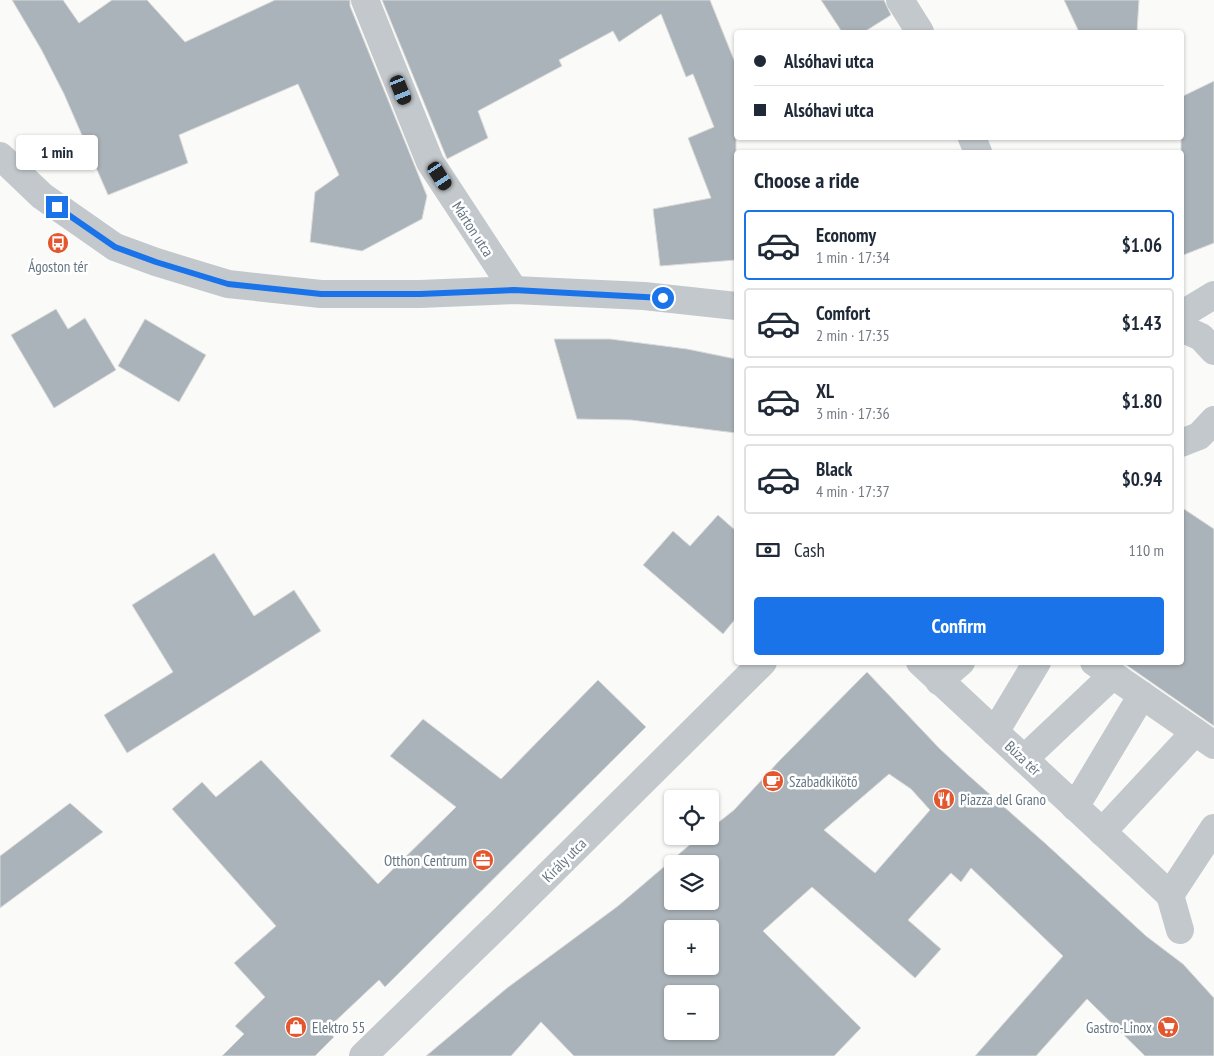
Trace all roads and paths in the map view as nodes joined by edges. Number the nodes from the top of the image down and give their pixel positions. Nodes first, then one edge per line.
1 (365, 0) edge
2 (900, 0) edge
3 (919, 30) edge
4 (0, 156) edge
5 (514, 290) junction
6 (1214, 295) edge
7 (734, 306) edge
8 (1184, 313) edge
9 (1184, 329) edge
10 (1214, 351) edge
11 (760, 665) edge
12 (923, 665) edge
13 (958, 665) edge
14 (1035, 665) edge
15 (1104, 669) edge
16 (939, 681) junction
17 (1142, 695) junction
18 (995, 732) junction
19 (1204, 738) edge
20 (1024, 759) junction
21 (1075, 807) junction
22 (1214, 828) edge
23 (1102, 832) junction
24 (1170, 895) junction
25 (1180, 930) dead end
26 (363, 1056) edge

1 - 5 street, Márton utca
2 - 3 street
4 - 5 street
5 - 7 street
6 - 8 street
9 - 10 street
11 - 26 street, Király utca
12 - 16 street, Búza tér
13 - 16 street
14 - 18 street
15 - 17 street
15 - 20 street
16 - 18 street, Búza tér
17 - 19 street
17 - 21 street
18 - 20 street, Búza tér
19 - 23 street
20 - 21 street, Búza tér
21 - 23 street, Búza tér
22 - 24 street
23 - 24 street, Búza tér
24 - 25 street

